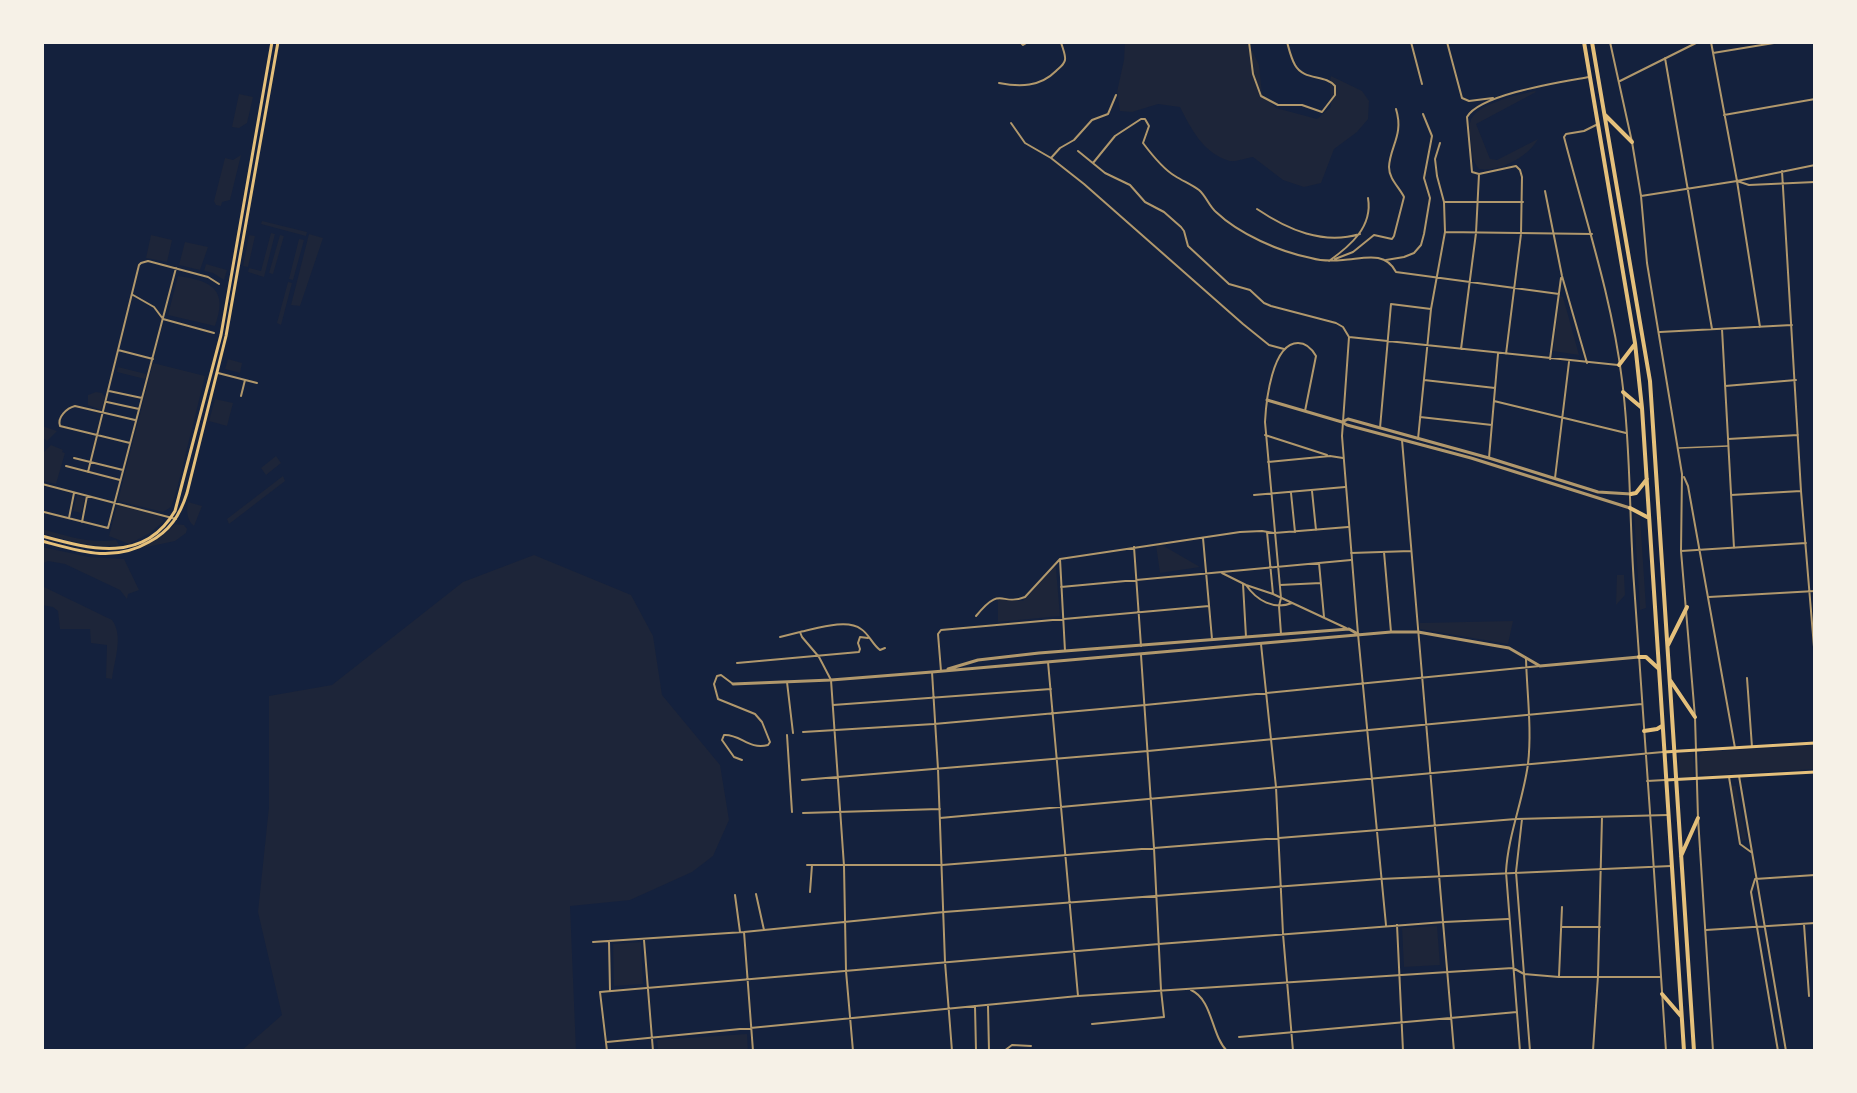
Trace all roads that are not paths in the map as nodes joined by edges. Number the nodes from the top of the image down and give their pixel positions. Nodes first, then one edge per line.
1 (272, 42) edge
2 (278, 42) edge
3 (1020, 42) edge
4 (1028, 42) edge
5 (1061, 42) edge
6 (1249, 42) edge
7 (1287, 42) edge
8 (1411, 42) edge
9 (1447, 42) edge
10 (1584, 42) edge
11 (1592, 42) edge
12 (1610, 42) edge
13 (1698, 42) edge
14 (1712, 42) edge
15 (1780, 42) edge
16 (1713, 53) junction
17 (1665, 58) junction
18 (1589, 77) junction
19 (1620, 81) junction
20 (999, 83) dead end
21 (1422, 84) dead end
22 (1116, 95) dead end
23 (1493, 98) junction
24 (1815, 99) edge
25 (1396, 109) dead end
26 (1423, 114) dead end
27 (1605, 115) junction
28 (1724, 115) junction
29 (1011, 123) dead end
30 (1598, 124) junction
31 (1632, 142) junction
32 (1440, 143) dead end
33 (1078, 151) dead end
34 (1051, 158) junction
35 (1093, 163) junction
36 (1815, 165) edge
37 (1782, 171) junction
38 (1479, 174) junction
39 (1737, 182) junction
40 (1815, 182) edge
41 (1783, 185) junction
42 (1688, 189) junction
43 (1545, 191) dead end
44 (246, 194) junction
45 (251, 195) junction
46 (1641, 196) junction
47 (1368, 198) dead end
48 (1478, 201) junction
49 (1444, 202) junction
50 (1523, 202) junction
51 (1257, 209) dead end
52 (241, 223) junction
53 (246, 224) junction
54 (1445, 232) junction
55 (1476, 233) junction
56 (1360, 234) junction
57 (1521, 234) junction
58 (1553, 234) junction
59 (1592, 234) junction
60 (1386, 260) junction
61 (1331, 261) junction
62 (1631, 261) junction
63 (1621, 262) junction
64 (176, 268) junction
65 (1562, 276) junction
66 (1436, 278) junction
67 (1470, 283) junction
68 (219, 284) dead end
69 (1514, 288) junction
70 (1559, 294) junction
71 (132, 295) junction
72 (1431, 309) junction
73 (163, 320) junction
74 (1792, 325) junction
75 (1760, 327) junction
76 (1712, 329) junction
77 (1722, 329) junction
78 (1660, 332) junction
79 (214, 333) dead end
80 (1350, 337) junction
81 (1388, 341) junction
82 (1635, 343) junction
83 (1427, 346) junction
84 (1284, 349) junction
85 (1461, 349) junction
86 (118, 350) junction
87 (1498, 353) junction
88 (1506, 354) junction
89 (153, 359) junction
90 (1550, 359) junction
91 (1570, 361) junction
92 (1587, 363) junction
93 (1619, 365) junction
94 (218, 373) junction
95 (245, 380) junction
96 (1424, 380) junction
97 (1796, 380) junction
98 (257, 383) dead end
99 (1725, 386) junction
100 (1495, 388) junction
101 (108, 391) junction
102 (1623, 392) junction
103 (241, 396) dead end
104 (142, 398) junction
105 (1267, 400) junction
106 (106, 401) junction
107 (1494, 401) junction
108 (1642, 408) junction
109 (139, 410) junction
110 (1305, 411) junction
111 (103, 412) junction
112 (1420, 417) junction
113 (1563, 418) junction
114 (136, 420) junction
115 (1342, 422) junction
116 (1492, 425) junction
117 (1380, 428) junction
118 (1626, 433) junction
119 (97, 435) junction
120 (1265, 435) junction
121 (1798, 435) junction
122 (1418, 439) junction
123 (1728, 439) junction
124 (1402, 440) junction
125 (130, 443) junction
126 (1728, 446) junction
127 (1679, 448) junction
128 (1330, 456) junction
129 (74, 458) dead end
130 (1343, 458) junction
131 (1489, 458) junction
132 (1656, 458) junction
133 (1646, 459) junction
134 (90, 462) junction
135 (1268, 462) junction
136 (66, 466) dead end
137 (123, 470) junction
138 (88, 472) junction
139 (1682, 474) junction
140 (1555, 478) junction
141 (1647, 479) junction
142 (120, 480) junction
143 (42, 484) edge
144 (1345, 487) junction
145 (1312, 490) junction
146 (1801, 491) junction
147 (1291, 492) junction
148 (74, 493) junction
149 (1271, 493) junction
150 (1619, 494) junction
151 (1631, 494) junction
152 (1254, 495) dead end
153 (1731, 495) junction
154 (87, 496) junction
155 (114, 503) junction
156 (1619, 504) junction
157 (1630, 507) junction
158 (44, 512) dead end
159 (69, 518) junction
160 (174, 518) junction
161 (1649, 518) junction
162 (82, 522) junction
163 (1349, 527) junction
164 (1316, 530) junction
165 (1267, 532) junction
166 (1295, 532) junction
167 (1274, 534) junction
168 (1203, 537) junction
169 (42, 538) edge
170 (1806, 543) junction
171 (1134, 547) junction
172 (1734, 548) junction
173 (1699, 550) junction
174 (1411, 551) junction
175 (1682, 551) junction
176 (1384, 552) junction
177 (1352, 553) junction
178 (1060, 559) junction
179 (1352, 560) junction
180 (1319, 563) junction
181 (1278, 567) junction
182 (1270, 568) junction
183 (1220, 572) junction
184 (1206, 573) junction
185 (1136, 580) junction
186 (1321, 583) junction
187 (1245, 585) junction
188 (1280, 585) junction
189 (1061, 586) junction
190 (1810, 591) junction
191 (1815, 591) edge
192 (1274, 594) junction
193 (1708, 597) junction
194 (1281, 598) junction
195 (1293, 603) junction
196 (1209, 606) junction
197 (1279, 606) junction
198 (1687, 607) junction
199 (1138, 612) junction
200 (976, 616) dead end
201 (1324, 617) junction
202 (1063, 619) junction
203 (1348, 629) junction
204 (800, 632) junction
205 (1391, 632) junction
206 (1418, 632) junction
207 (1281, 634) junction
208 (1358, 634) junction
209 (780, 637) dead end
210 (1246, 637) junction
211 (868, 638) junction
212 (1212, 639) junction
213 (1261, 643) junction
214 (1667, 645) junction
215 (1141, 646) junction
216 (885, 648) dead end
217 (1065, 651) junction
218 (1141, 655) junction
219 (819, 657) junction
220 (1639, 657) junction
221 (1526, 659) junction
222 (1815, 659) edge
223 (1048, 662) junction
224 (737, 663) dead end
225 (1540, 666) junction
226 (1527, 667) junction
227 (1659, 669) junction
228 (941, 671) junction
229 (932, 672) junction
230 (1422, 677) junction
231 (1747, 678) dead end
232 (831, 680) junction
233 (1670, 680) junction
234 (786, 682) junction
235 (1362, 682) junction
236 (733, 684) joint
237 (1051, 689) junction
238 (1265, 692) junction
239 (933, 699) junction
240 (1642, 704) junction
241 (833, 705) junction
242 (1145, 705) junction
243 (1053, 712) junction
244 (1530, 716) junction
245 (1695, 717) junction
246 (934, 723) junction
247 (1426, 725) junction
248 (1662, 725) junction
249 (1367, 729) junction
250 (835, 730) junction
251 (1644, 731) junction
252 (803, 732) dead end
253 (794, 733) dead end
254 (787, 735) dead end
255 (1270, 738) junction
256 (1815, 743) edge
257 (1752, 747) junction
258 (1736, 748) junction
259 (1695, 750) junction
260 (1148, 751) junction
261 (1674, 751) junction
262 (1664, 752) junction
263 (1644, 753) junction
264 (1057, 759) junction
265 (742, 760) dead end
266 (1528, 764) junction
267 (938, 769) junction
268 (1815, 772) edge
269 (1430, 773) junction
270 (1739, 776) junction
271 (838, 777) junction
272 (1729, 777) junction
273 (1371, 778) junction
274 (1696, 778) junction
275 (1676, 779) junction
276 (802, 780) dead end
277 (1666, 780) junction
278 (1647, 781) junction
279 (1276, 787) junction
280 (1151, 800) junction
281 (1061, 807) junction
282 (940, 809) junction
283 (792, 812) dead end
284 (803, 813) dead end
285 (840, 813) junction
286 (1668, 815) junction
287 (1650, 816) junction
288 (940, 818) junction
289 (1602, 818) junction
290 (1698, 818) junction
291 (1516, 819) junction
292 (1522, 819) junction
293 (1434, 826) junction
294 (1376, 830) junction
295 (1278, 838) junction
296 (1154, 848) junction
297 (1751, 852) junction
298 (1066, 856) junction
299 (1681, 857) junction
300 (807, 865) dead end
301 (812, 865) junction
302 (942, 865) junction
303 (844, 866) junction
304 (1671, 866) junction
305 (1654, 867) junction
306 (1602, 869) junction
307 (1506, 872) junction
308 (1516, 872) junction
309 (1439, 875) junction
310 (1815, 875) edge
311 (1380, 879) junction
312 (1755, 879) junction
313 (1281, 886) junction
314 (810, 892) dead end
315 (756, 894) dead end
316 (735, 895) dead end
317 (1157, 897) junction
318 (1070, 904) junction
319 (1562, 907) dead end
320 (944, 912) junction
321 (1508, 919) junction
322 (844, 921) junction
323 (1444, 922) junction
324 (1815, 923) edge
325 (1804, 924) junction
326 (1396, 925) junction
327 (1386, 926) junction
328 (1764, 926) junction
329 (1562, 927) junction
330 (1600, 927) junction
331 (1756, 927) junction
332 (764, 930) junction
333 (1706, 930) junction
334 (742, 932) junction
335 (1283, 934) junction
336 (644, 940) junction
337 (609, 941) junction
338 (593, 942) dead end
339 (1159, 944) junction
340 (1074, 951) junction
341 (945, 962) junction
342 (1513, 968) junction
343 (846, 971) junction
344 (1448, 972) junction
345 (1524, 974) junction
346 (1399, 975) junction
347 (1598, 976) junction
348 (1559, 977) junction
349 (1661, 977) junction
350 (748, 981) junction
351 (1287, 982) junction
352 (648, 988) junction
353 (1189, 988) junction
354 (1161, 990) junction
355 (610, 992) junction
356 (1662, 994) junction
357 (1078, 996) junction
358 (1809, 996) dead end
359 (988, 1005) junction
360 (975, 1006) junction
361 (949, 1009) junction
362 (1517, 1012) junction
363 (1451, 1018) junction
364 (1682, 1018) junction
365 (850, 1020) junction
366 (1402, 1023) junction
367 (1092, 1024) dead end
368 (751, 1029) junction
369 (1292, 1033) junction
370 (652, 1037) junction
371 (1239, 1037) dead end
372 (1693, 1039) junction
373 (1684, 1040) junction
374 (607, 1042) junction
375 (1031, 1046) dead end
376 (607, 1051) edge
377 (653, 1051) edge
378 (753, 1051) edge
379 (853, 1051) edge
380 (952, 1051) edge
381 (976, 1051) edge
382 (989, 1051) edge
383 (1004, 1051) edge
384 (1227, 1051) edge
385 (1293, 1051) edge
386 (1403, 1051) edge
387 (1454, 1051) edge
388 (1520, 1051) edge
389 (1530, 1051) edge
390 (1593, 1051) edge
391 (1666, 1051) edge
392 (1684, 1051) edge
393 (1694, 1051) edge
394 (1713, 1051) edge
395 (1778, 1051) edge
396 (1786, 1051) edge

1 - 44 main road
2 - 45 main road
3 - 4 street
5 - 20 street
6 - 7 street
8 - 21 street
9 - 23 street
10 - 18 main road
11 - 27 main road
12 - 19 street
13 - 17 street
14 - 16 street
15 - 16 street
16 - 28 street
17 - 19 street
17 - 42 street
18 - 23 street
18 - 30 main road
19 - 31 street
22 - 34 street
23 - 38 street
24 - 28 street
25 - 61 street
26 - 60 street
27 - 31 main road
27 - 62 main road
28 - 39 street
29 - 34 street
30 - 59 street
30 - 63 main road
31 - 46 street
32 - 49 street
33 - 35 street
34 - 84 street
35 - 61 street
35 - 80 street
36 - 37 street
37 - 39 street
37 - 41 street
38 - 48 street
38 - 50 street
39 - 41 street
39 - 42 street
39 - 75 street
40 - 41 street
41 - 74 street
42 - 46 street
42 - 76 street
43 - 58 street
44 - 45 main road
44 - 52 main road
45 - 53 main road
46 - 78 street
47 - 56 street
48 - 49 street
48 - 50 street
48 - 55 street
49 - 54 street
50 - 57 street
51 - 56 street
52 - 53 main road
52 - 160 main road
53 - 94 main road
54 - 55 street
54 - 66 street
55 - 57 street
55 - 67 street
56 - 61 street
57 - 58 street
57 - 69 street
58 - 59 street
58 - 65 street
59 - 93 street
60 - 61 street
60 - 66 street
62 - 63 main road
62 - 132 main road
63 - 82 main road
64 - 68 street
64 - 71 street
64 - 73 street
65 - 70 street
65 - 92 street
66 - 67 street
66 - 72 street
67 - 69 street
67 - 85 street
69 - 70 street
69 - 88 street
70 - 90 street
71 - 73 street
71 - 86 street
72 - 81 street
72 - 83 street
73 - 79 street
73 - 89 street
74 - 75 street
74 - 97 street
75 - 77 street
76 - 77 street
76 - 78 street
77 - 99 street
78 - 127 street
80 - 81 street
80 - 115 street
81 - 83 street
81 - 117 street
82 - 93 main road
82 - 108 main road
83 - 85 street
83 - 96 street
84 - 105 street
84 - 110 street
85 - 87 street
86 - 89 street
86 - 101 street
87 - 88 street
87 - 100 street
88 - 90 street
89 - 104 street
90 - 91 street
91 - 92 street
91 - 113 street
92 - 93 street
93 - 102 street
94 - 95 street
94 - 160 main road
95 - 98 street
95 - 103 street
96 - 100 street
96 - 112 street
97 - 99 street
97 - 121 street
99 - 123 street
100 - 107 street
101 - 104 street
101 - 106 street
102 - 108 main road
102 - 118 street
104 - 109 street
105 - 110 street
105 - 120 street
106 - 109 street
106 - 111 street
107 - 113 street
107 - 116 street
108 - 133 main road
109 - 114 street
110 - 115 street
111 - 114 street
111 - 119 street
111 - 119 street
112 - 116 street
112 - 122 street
113 - 118 street
113 - 140 street
114 - 125 street
115 - 117 street
115 - 124 street
115 - 130 street
116 - 131 street
117 - 122 street
118 - 151 street
119 - 125 street
119 - 134 street
120 - 128 street
120 - 135 street
121 - 123 street
121 - 146 street
122 - 131 street
123 - 126 street
124 - 156 street
124 - 174 street
125 - 137 street
126 - 127 lane
126 - 153 street
127 - 139 street
128 - 130 street
128 - 135 street
129 - 134 street
130 - 144 street
131 - 140 street
132 - 133 main road
132 - 214 main road
133 - 141 main road
134 - 137 street
134 - 138 street
135 - 149 street
136 - 138 street
137 - 142 street
138 - 142 street
139 - 173 street
139 - 175 street
140 - 150 street
141 - 151 main road
141 - 161 main road
142 - 155 street
143 - 148 street
144 - 145 street
144 - 163 street
145 - 147 street
145 - 164 street
146 - 153 street
146 - 170 street
147 - 149 street
147 - 166 street
148 - 154 street
148 - 159 street
149 - 152 street
149 - 167 street
150 - 151 street
150 - 156 street
151 - 157 street
153 - 172 street
154 - 155 street
154 - 162 street
155 - 160 street
155 - 162 street
156 - 157 street
157 - 161 main road
157 - 220 street
158 - 159 street
159 - 162 street
160 - 169 main road
161 - 227 main road
163 - 164 street
163 - 177 street
164 - 166 street
165 - 167 street
165 - 168 street
165 - 182 street
166 - 167 street
167 - 181 street
168 - 171 street
168 - 184 street
170 - 172 street
170 - 190 street
171 - 178 street
171 - 185 street
172 - 173 street
173 - 175 street
173 - 193 street
174 - 176 street
174 - 206 street
175 - 198 street
176 - 177 street
176 - 205 street
177 - 179 street
178 - 189 street
178 - 200 street
179 - 180 street
179 - 208 street
180 - 181 street
180 - 186 street
181 - 182 street
181 - 188 street
182 - 183 street
182 - 192 street
183 - 184 street
183 - 187 street
184 - 185 street
184 - 196 street
185 - 189 street
185 - 199 street
186 - 188 street
186 - 201 street
187 - 192 street
187 - 197 street
187 - 210 street
188 - 194 street
189 - 202 street
190 - 191 street
190 - 193 street
190 - 222 street
192 - 194 street
193 - 258 street
194 - 195 street
194 - 197 street
195 - 197 street
195 - 201 street
196 - 199 street
196 - 212 street
197 - 207 street
198 - 214 main road
198 - 245 street
199 - 202 street
199 - 215 street
201 - 203 street
202 - 217 street
202 - 228 street
203 - 207 street
203 - 208 street
204 - 209 street
204 - 211 street
204 - 219 street
205 - 206 street
205 - 208 street
206 - 221 street
206 - 230 street
207 - 210 street
208 - 213 street
208 - 235 street
210 - 212 street
211 - 216 street
211 - 219 street
212 - 215 street
213 - 218 street
213 - 238 street
214 - 233 main road
215 - 217 street
217 - 228 street
218 - 223 street
218 - 242 street
219 - 224 street
219 - 232 street
220 - 225 street
220 - 227 main road
220 - 240 street
221 - 225 street
221 - 226 street
223 - 228 street
223 - 237 street
225 - 226 street
226 - 230 street
226 - 244 street
227 - 248 main road
228 - 229 street
229 - 232 street
229 - 239 street
230 - 235 street
230 - 247 street
231 - 257 street
232 - 234 street
232 - 241 street
233 - 245 main road
233 - 261 main road
234 - 236 street
234 - 253 street
235 - 238 street
235 - 249 street
236 - 265 street
237 - 239 street
237 - 243 street
238 - 242 street
238 - 255 street
239 - 241 street
239 - 246 street
240 - 244 street
240 - 251 street
241 - 250 street
242 - 243 street
242 - 260 street
243 - 246 street
243 - 264 street
244 - 247 street
244 - 266 street
245 - 259 street
246 - 250 street
246 - 267 street
247 - 249 street
247 - 269 street
248 - 251 main road
248 - 262 main road
249 - 255 street
249 - 273 street
250 - 252 street
250 - 271 street
251 - 263 street
254 - 283 street
255 - 260 street
255 - 279 street
256 - 257 main road
257 - 258 main road
258 - 259 main road
259 - 261 main road
259 - 274 street
260 - 264 street
260 - 280 street
261 - 262 main road
261 - 275 main road
262 - 263 street
262 - 277 main road
263 - 266 street
263 - 278 street
264 - 267 street
264 - 281 street
266 - 269 street
266 - 291 street
267 - 271 street
267 - 282 street
268 - 270 main road
269 - 273 street
269 - 293 street
270 - 272 main road
270 - 297 street
271 - 276 street
271 - 285 street
272 - 274 main road
272 - 297 street
273 - 279 street
273 - 294 street
274 - 275 main road
274 - 290 street
275 - 277 main road
275 - 299 main road
277 - 278 street
277 - 286 main road
278 - 287 street
279 - 280 street
279 - 295 street
280 - 281 street
280 - 296 street
281 - 288 street
281 - 298 street
282 - 285 street
282 - 288 street
284 - 285 street
285 - 303 street
286 - 287 street
286 - 304 main road
287 - 289 street
287 - 305 street
288 - 302 street
289 - 292 street
289 - 306 street
290 - 299 main road
290 - 333 street
291 - 292 street
291 - 293 street
291 - 307 street
292 - 308 street
293 - 294 street
293 - 309 street
294 - 295 street
294 - 311 street
295 - 296 street
295 - 313 street
296 - 298 street
296 - 317 street
297 - 312 street
298 - 302 street
298 - 318 street
299 - 372 main road
300 - 301 street
301 - 303 street
301 - 314 street
302 - 303 street
302 - 320 street
303 - 322 street
304 - 305 street
304 - 364 main road
305 - 306 street
305 - 349 street
306 - 308 street
306 - 330 street
307 - 308 street
307 - 309 street
307 - 321 street
308 - 345 street
309 - 311 street
309 - 323 street
310 - 312 street
311 - 313 street
311 - 327 street
312 - 328 street
312 - 331 street
313 - 317 street
313 - 335 street
315 - 332 street
316 - 334 street
317 - 318 street
317 - 339 street
318 - 320 street
318 - 340 street
319 - 329 street
320 - 322 street
320 - 341 street
321 - 323 street
321 - 342 street
322 - 332 street
322 - 343 street
323 - 326 street
323 - 344 street
324 - 325 street
325 - 328 street
325 - 358 street
326 - 327 street
326 - 346 street
327 - 335 street
328 - 331 street
328 - 396 street
329 - 330 street
329 - 348 street
330 - 347 street
331 - 333 street
331 - 395 street
332 - 334 street
333 - 394 street
334 - 336 street
334 - 350 street
335 - 339 street
335 - 351 street
336 - 337 street
336 - 352 street
337 - 338 street
337 - 355 street
339 - 340 street
339 - 354 street
340 - 341 street
340 - 357 street
341 - 343 street
341 - 361 street
342 - 344 street
342 - 345 street
342 - 362 street
343 - 350 street
343 - 365 street
344 - 346 street
344 - 363 street
345 - 348 street
345 - 389 street
346 - 351 street
346 - 366 street
347 - 348 street
347 - 349 street
347 - 390 street
349 - 356 street
350 - 352 street
350 - 368 street
351 - 353 street
351 - 369 street
352 - 355 street
352 - 370 street
353 - 354 street
353 - 384 street
354 - 357 street
354 - 367 street
355 - 374 street
356 - 364 main road
356 - 391 street
357 - 359 street
359 - 360 street
359 - 382 street
360 - 361 street
360 - 381 street
361 - 365 street
361 - 380 street
362 - 363 street
362 - 388 street
363 - 366 street
363 - 387 street
364 - 373 main road
365 - 368 street
365 - 379 street
366 - 369 street
366 - 386 street
368 - 370 street
368 - 378 street
369 - 371 street
369 - 385 street
370 - 374 street
370 - 377 street
372 - 373 main road
372 - 393 main road
373 - 392 main road
374 - 376 street
375 - 383 street

